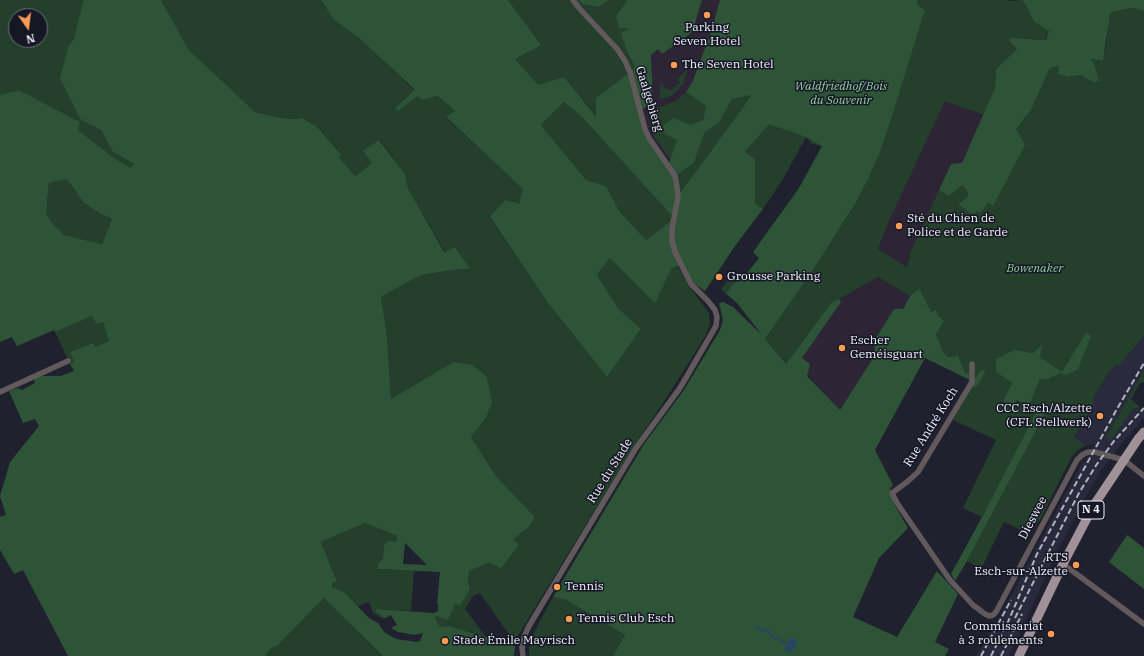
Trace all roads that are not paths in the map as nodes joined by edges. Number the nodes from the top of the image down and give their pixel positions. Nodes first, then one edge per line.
1 (573, 0) edge
2 (708, 301) joint
3 (68, 361) dead end
4 (972, 364) dead end
5 (0, 392) edge
6 (1144, 432) edge
7 (1124, 460) junction
8 (1144, 476) edge
9 (892, 492) joint
10 (1063, 564) junction
11 (1144, 624) edge
12 (523, 656) edge
13 (1019, 656) edge

1 - 2 street, Gaalgebierg
2 - 12 street, Rue du Stade
3 - 5 street
4 - 9 street, Rue André Koch
6 - 7 main road, N 4
7 - 8 street
7 - 9 street, Dieswee
7 - 10 main road, N 4
10 - 11 street
10 - 13 main road, N 4

